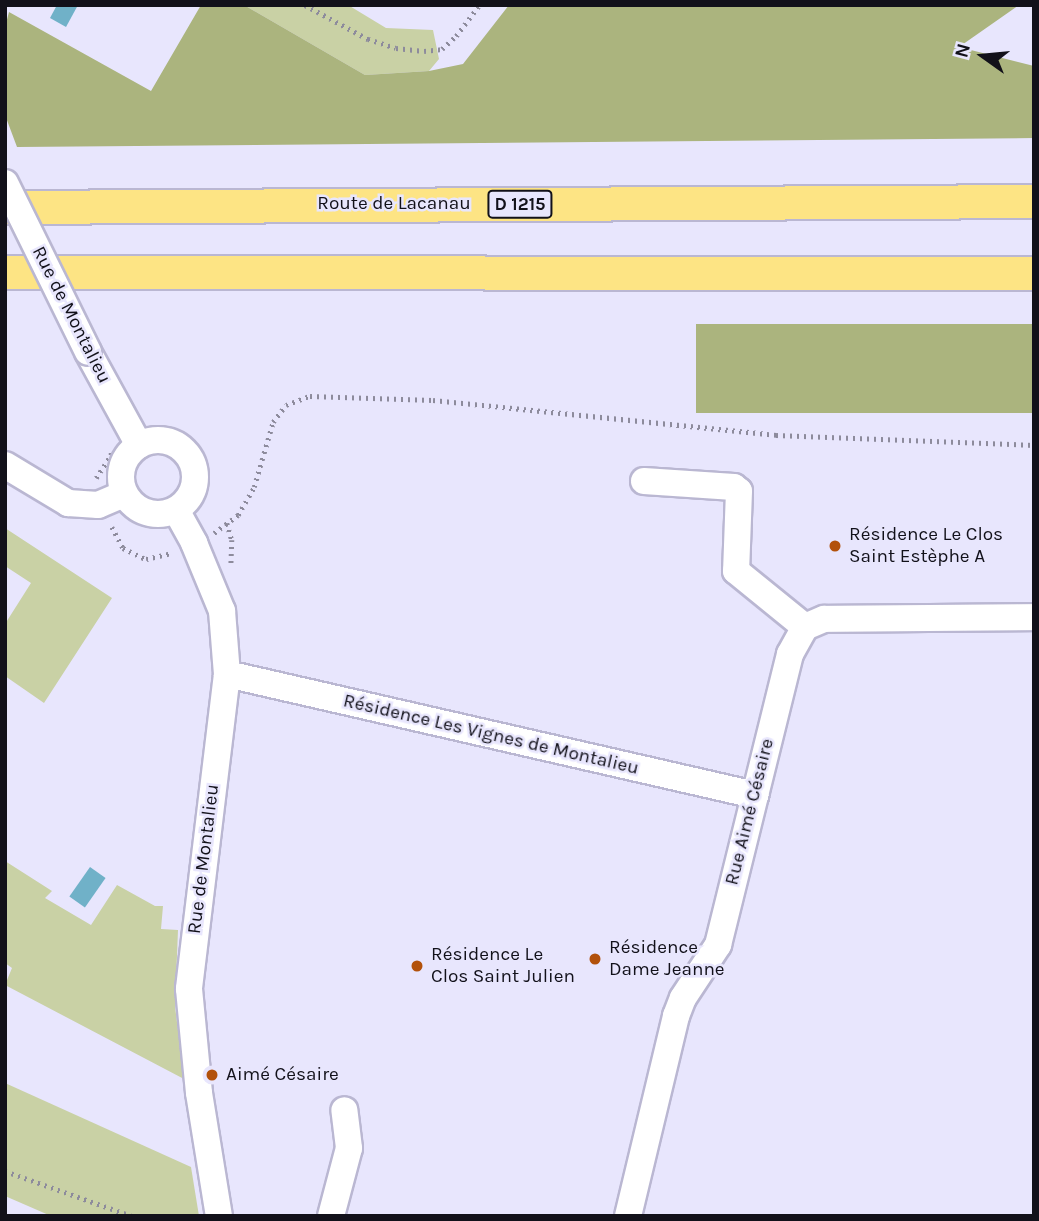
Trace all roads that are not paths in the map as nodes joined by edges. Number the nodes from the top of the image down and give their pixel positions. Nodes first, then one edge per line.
1 (5, 183) edge
2 (1034, 201) edge
3 (5, 206) edge
4 (5, 272) edge
5 (1034, 273) edge
6 (139, 445) junction
7 (5, 465) edge
8 (644, 481) dead end
9 (113, 498) junction
10 (176, 510) junction
11 (1034, 617) edge
12 (805, 627) junction
13 (227, 674) junction
14 (755, 795) junction
15 (344, 1110) dead end
16 (223, 1214) edge
17 (331, 1216) edge
18 (628, 1216) edge

1 - 6 street, Rue de Montalieu, bridge
2 - 3 main road, Route de Lacanau / D 1215
4 - 5 main road
6 - 9 street
6 - 10 street
7 - 9 street
8 - 12 street
9 - 10 street
10 - 13 street, Rue de Montalieu
11 - 12 street
12 - 14 street, Rue Aimé Césaire
13 - 14 street, Résidence Les Vignes de Montalieu
13 - 16 street, Rue de Montalieu
14 - 18 street, Rue Aimé Césaire
15 - 17 street

